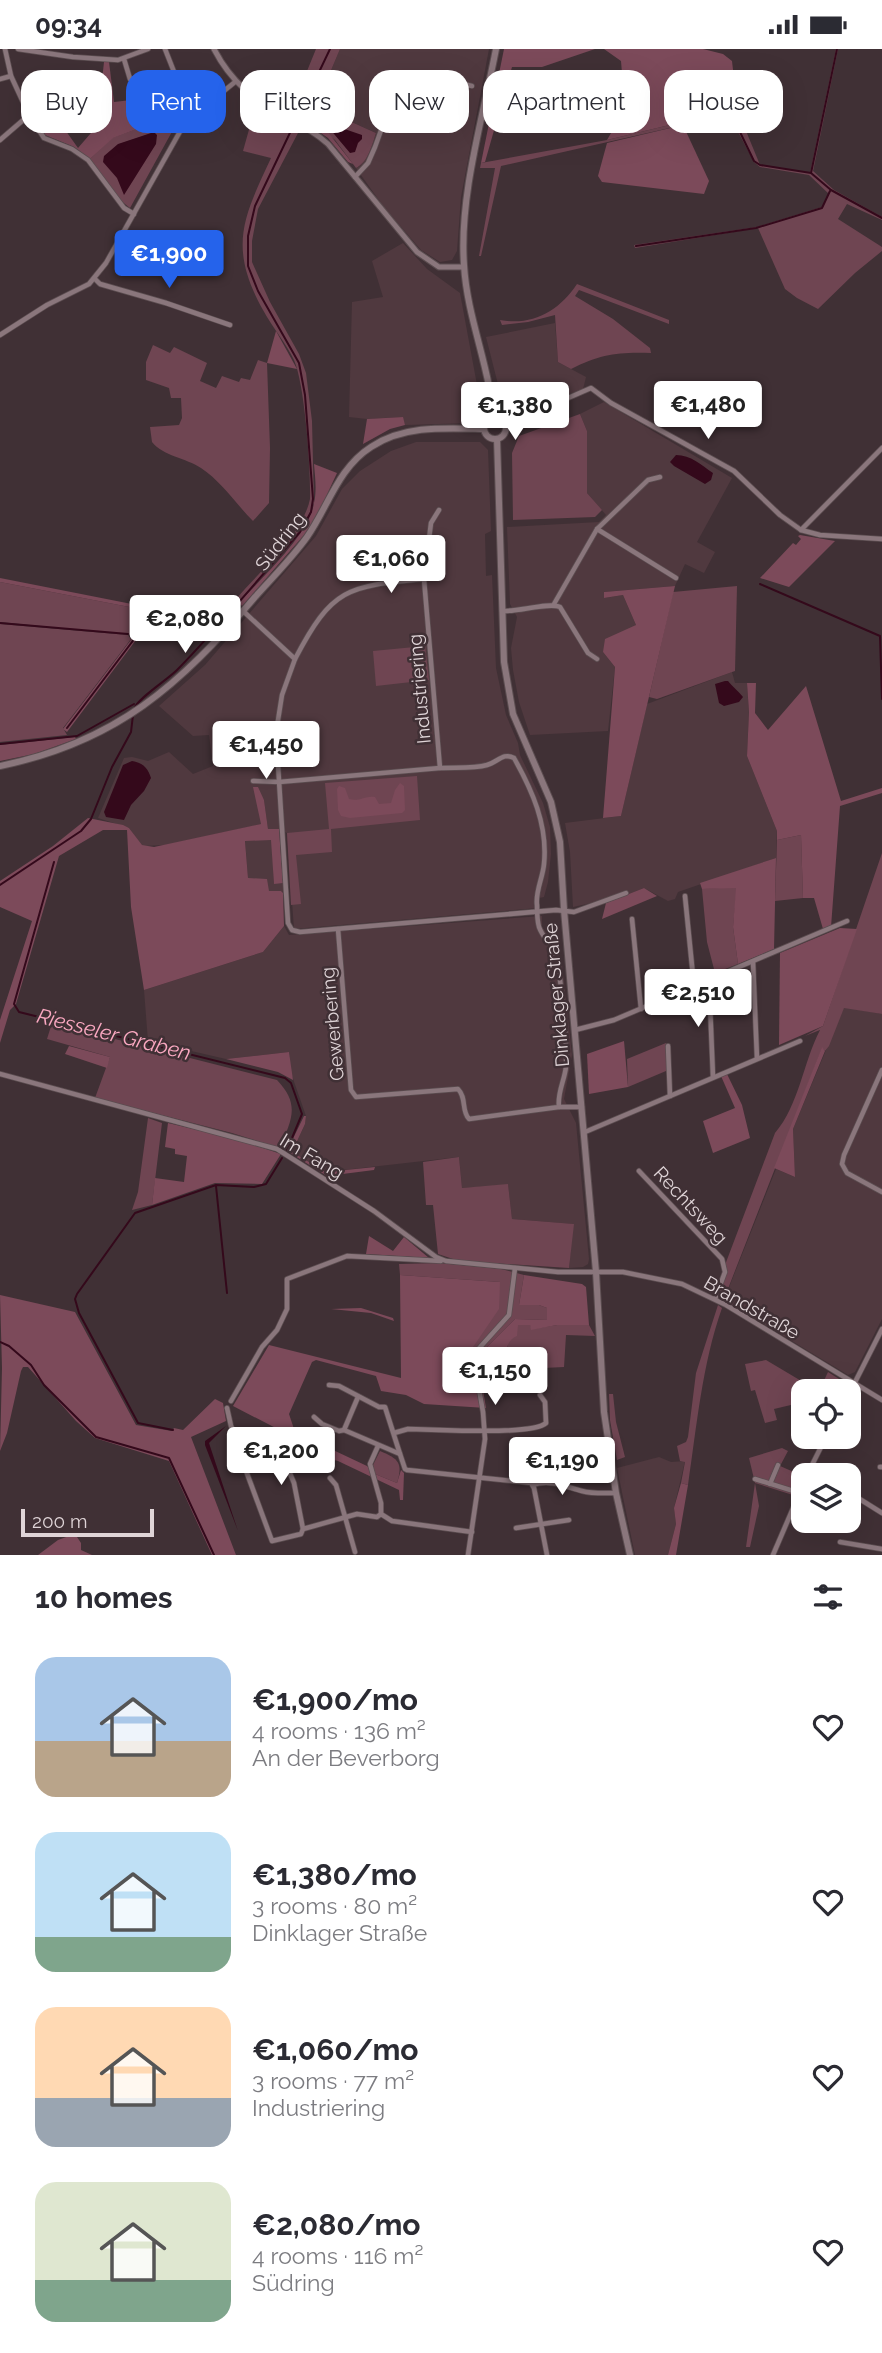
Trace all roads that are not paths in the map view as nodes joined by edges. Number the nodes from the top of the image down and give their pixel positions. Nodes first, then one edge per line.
1 (5, 49) edge
2 (18, 49) edge
3 (69, 49) edge
4 (148, 49) edge
5 (165, 49) edge
6 (214, 49) edge
7 (496, 49) edge
8 (69, 57) junction
9 (124, 59) junction
10 (127, 70) edge
11 (173, 70) edge
12 (11, 76) junction
13 (0, 79) edge
14 (235, 82) junction
15 (469, 85) edge
16 (472, 86) dead end
17 (21, 98) edge
18 (21, 122) edge
19 (41, 133) edge
20 (380, 133) edge
21 (0, 140) edge
22 (355, 177) junction
23 (134, 214) junction
24 (464, 267) junction
25 (95, 279) junction
26 (230, 325) dead end
27 (0, 335) edge
28 (494, 417) junction
29 (506, 425) junction
30 (484, 429) junction
31 (497, 439) junction
32 (882, 449) edge
33 (660, 477) dead end
34 (439, 510) dead end
35 (597, 529) junction
36 (801, 530) junction
37 (882, 539) edge
38 (676, 578) dead end
39 (424, 579) junction
40 (554, 604) junction
41 (243, 611) junction
42 (501, 611) junction
43 (295, 659) junction
44 (597, 659) dead end
45 (0, 766) edge
46 (440, 768) junction
47 (253, 782) dead end
48 (279, 782) junction
49 (626, 893) dead end
50 (685, 896) dead end
51 (564, 910) junction
52 (537, 912) junction
53 (632, 919) dead end
54 (847, 921) dead end
55 (338, 929) junction
56 (753, 962) junction
57 (709, 980) junction
58 (694, 986) junction
59 (640, 1009) junction
60 (575, 1030) junction
61 (800, 1041) dead end
62 (668, 1046) dead end
63 (757, 1058) junction
64 (882, 1070) edge
65 (0, 1074) edge
66 (713, 1077) junction
67 (670, 1096) junction
68 (559, 1107) junction
69 (582, 1107) junction
70 (584, 1132) junction
71 (639, 1171) dead end
72 (882, 1192) edge
73 (446, 1261) junction
74 (515, 1268) junction
75 (596, 1272) junction
76 (715, 1299) junction
77 (882, 1329) edge
78 (848, 1379) edge
79 (857, 1379) edge
80 (329, 1385) dead end
81 (861, 1387) edge
82 (540, 1395) dead end
83 (358, 1397) junction
84 (882, 1400) edge
85 (231, 1401) dead end
86 (228, 1408) dead end
87 (314, 1417) dead end
88 (344, 1430) junction
89 (485, 1430) junction
90 (394, 1433) junction
91 (379, 1446) junction
92 (400, 1454) junction
93 (246, 1461) junction
94 (778, 1465) dead end
95 (330, 1478) dead end
96 (481, 1478) junction
97 (755, 1479) dead end
98 (770, 1484) junction
99 (533, 1485) junction
100 (791, 1490) edge
101 (616, 1493) junction
102 (861, 1500) edge
103 (882, 1513) edge
104 (381, 1514) junction
105 (791, 1514) edge
106 (344, 1518) junction
107 (569, 1520) dead end
108 (542, 1525) junction
109 (516, 1528) dead end
110 (303, 1529) junction
111 (472, 1532) junction
112 (840, 1542) dead end
113 (882, 1549) edge
114 (355, 1552) dead end
115 (468, 1555) edge
116 (547, 1555) edge
117 (630, 1555) edge
118 (773, 1555) edge

1 - 12 street
2 - 8 street
3 - 8 street
4 - 9 street
5 - 11 street
6 - 14 street
7 - 24 main road
8 - 9 street
9 - 10 street
12 - 13 street
12 - 17 street
14 - 22 street
14 - 23 street
15 - 16 street
18 - 21 street
19 - 23 street
20 - 22 street
22 - 24 street
23 - 25 street
24 - 28 main road
25 - 26 street
25 - 27 street
28 - 29 main road
28 - 30 main road
29 - 31 main road
29 - 36 street
30 - 31 main road
30 - 41 main road, Südring
31 - 42 main road, Dinklager Straße
32 - 36 street
33 - 35 street
34 - 39 street, Industriering
35 - 38 street
35 - 40 street
36 - 37 street
39 - 43 street
39 - 46 street, Industriering
40 - 42 street
40 - 44 street
41 - 43 street
41 - 45 main road, Südring
42 - 51 main road, Dinklager Straße
43 - 48 street
46 - 48 street
46 - 52 street, Industriering
47 - 48 street
48 - 55 street
49 - 51 street
50 - 58 street
51 - 52 street
51 - 60 main road, Dinklager Straße
52 - 55 street
52 - 68 street
53 - 59 street
54 - 56 street
55 - 68 street, Gewerbering
56 - 57 street
56 - 63 street
57 - 58 street
57 - 66 street
58 - 59 street
59 - 60 street
60 - 69 main road, Dinklager Straße
61 - 63 street
62 - 67 street
63 - 66 street
64 - 72 street
65 - 73 street, Im Fang
66 - 67 street
67 - 70 street
68 - 69 street, Gewerbering
69 - 70 main road, Dinklager Straße
70 - 75 main road, Dinklager Straße
71 - 76 street, Rechtsweg
73 - 74 street, Im Fang
73 - 85 street
74 - 75 street, Im Fang
74 - 89 street
75 - 76 street, Brandstraße
75 - 101 main road, Dinklager Straße
76 - 78 street, Brandstraße
77 - 79 street
80 - 83 street
81 - 84 street, Brandstraße
82 - 89 street
83 - 88 street
83 - 90 street
86 - 93 street
87 - 88 street
88 - 91 street
89 - 90 street
89 - 96 street
90 - 92 street
91 - 92 street
91 - 104 street
92 - 96 street
93 - 110 street
93 - 110 street
94 - 98 street
95 - 106 street
96 - 99 street
96 - 111 street
97 - 98 street
98 - 100 street
99 - 101 street
99 - 108 street
101 - 117 main road, Dinklager Straße
102 - 103 street
104 - 106 street
104 - 111 street
105 - 118 street
106 - 110 street
106 - 114 street
107 - 108 street
108 - 109 street
108 - 116 street
111 - 115 street
112 - 113 street

